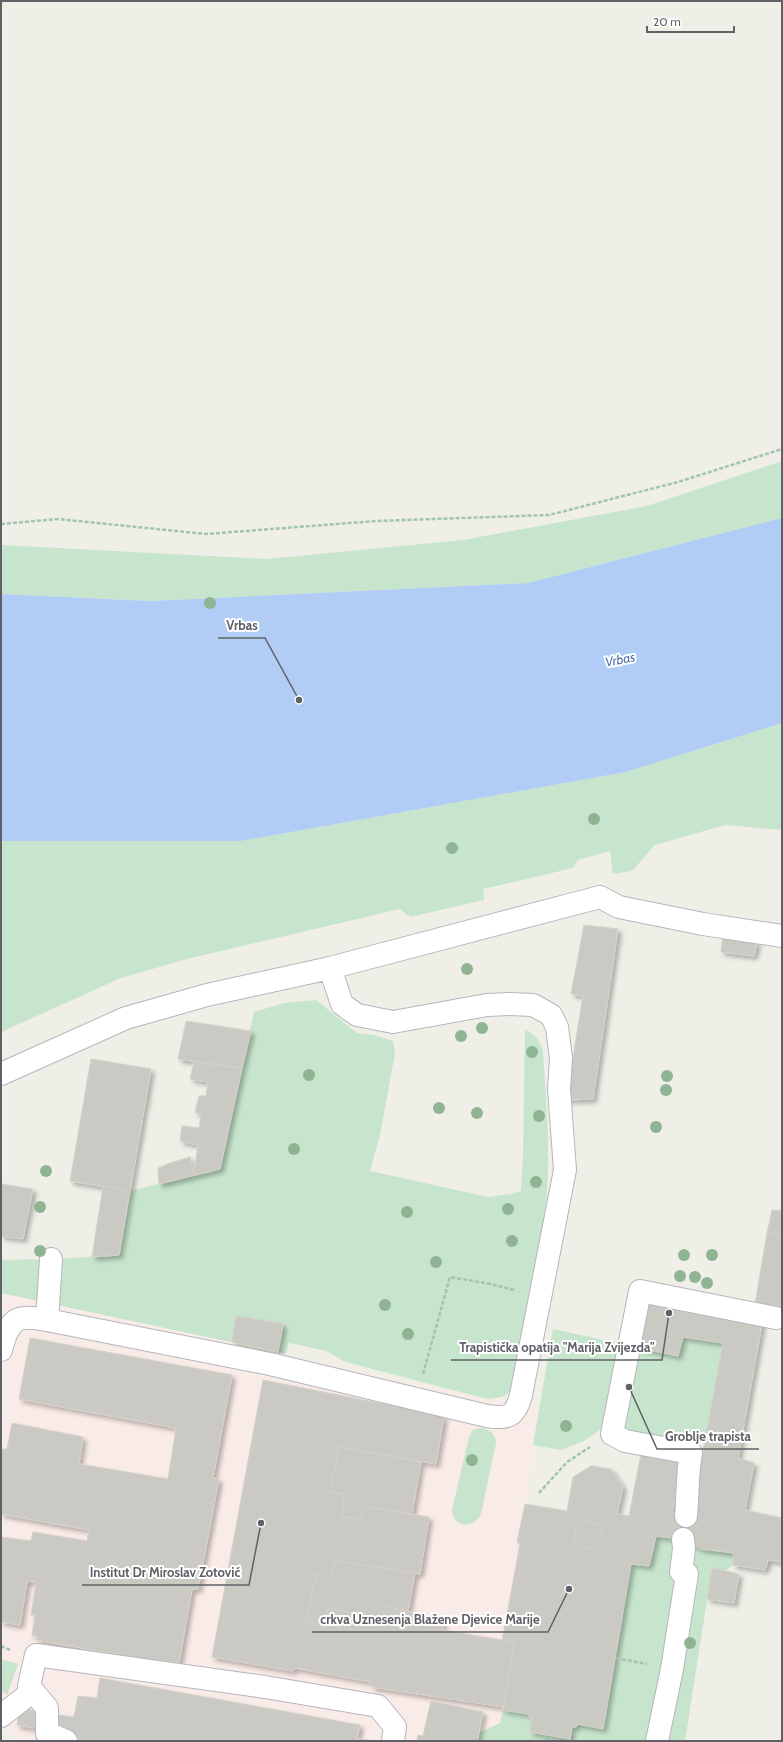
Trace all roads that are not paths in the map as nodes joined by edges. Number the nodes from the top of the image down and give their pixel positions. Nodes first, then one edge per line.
1 (782, 936) edge
2 (330, 968) junction
3 (1, 1074) edge
4 (51, 1259) dead end
5 (776, 1318) dead end
6 (47, 1320) junction
7 (1, 1350) edge
8 (686, 1516) dead end
9 (683, 1540) dead end
10 (33, 1691) junction
11 (1, 1716) edge
12 (66, 1741) edge
13 (393, 1741) edge
14 (657, 1741) edge

1 - 2 lane
2 - 3 lane
2 - 6 lane
4 - 6 lane
5 - 8 lane
6 - 7 lane
9 - 14 lane
10 - 11 lane
10 - 12 lane
10 - 13 lane

